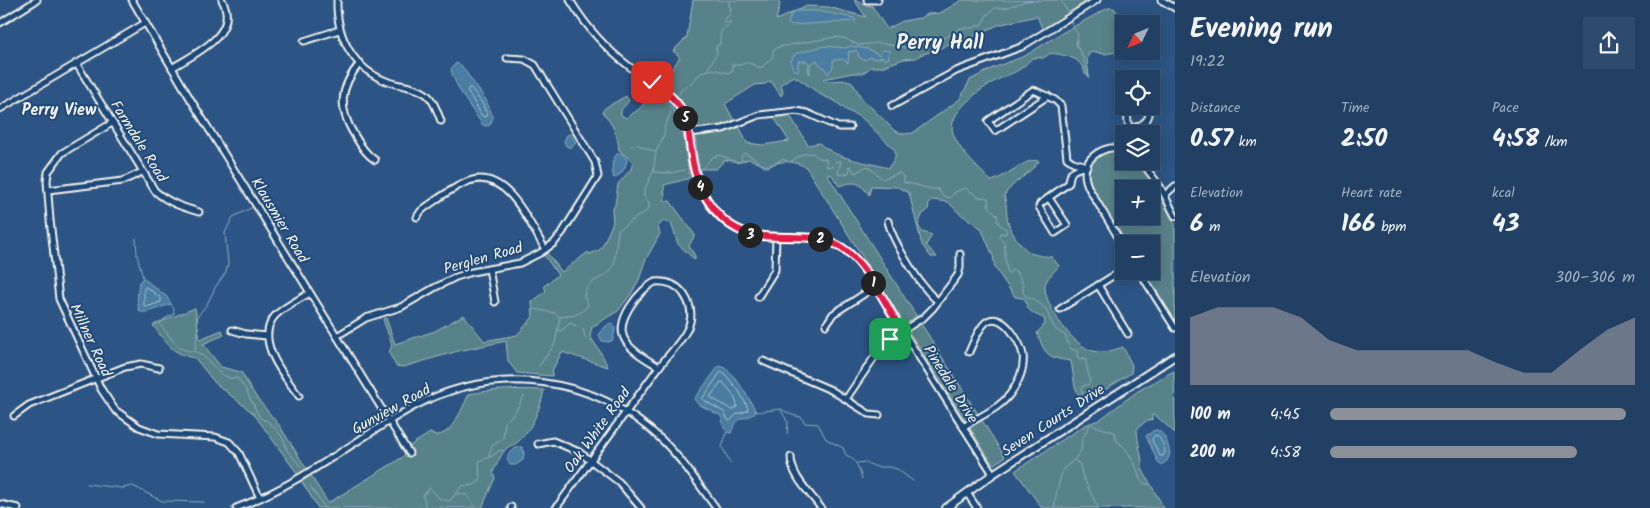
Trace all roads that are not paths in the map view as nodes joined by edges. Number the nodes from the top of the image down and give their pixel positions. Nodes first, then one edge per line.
1 (36, 0) edge
2 (132, 0) edge
3 (222, 0) edge
4 (337, 0) edge
5 (570, 0) edge
6 (867, 0) edge
7 (878, 0) edge
8 (1097, 0) edge
9 (1161, 0) edge
10 (873, 1) edge
11 (1175, 8) edge
12 (146, 22) junction
13 (0, 23) edge
14 (339, 30) junction
15 (304, 42) dead end
16 (507, 58) dead end
17 (76, 63) junction
18 (360, 63) junction
19 (172, 68) junction
20 (1048, 96) junction
21 (892, 106) dead end
22 (0, 109) edge
23 (1150, 115) edge
24 (441, 121) dead end
25 (112, 123) junction
26 (1140, 125) edge
27 (850, 127) dead end
28 (689, 133) junction
29 (1115, 148) edge
30 (375, 160) dead end
31 (1087, 166) junction
32 (1147, 170) edge
33 (142, 172) junction
34 (1175, 186) edge
35 (48, 190) junction
36 (1165, 195) junction
37 (1049, 198) junction
38 (199, 212) dead end
39 (1175, 216) edge
40 (417, 218) dead end
41 (888, 221) dead end
42 (1117, 235) edge
43 (776, 237) junction
44 (545, 249) junction
45 (960, 254) dead end
46 (489, 269) junction
47 (1115, 275) edge
48 (1145, 280) edge
49 (1098, 285) junction
50 (875, 287) junction
51 (310, 293) junction
52 (758, 296) dead end
53 (938, 300) junction
54 (495, 302) dead end
55 (1060, 309) dead end
56 (826, 325) dead end
57 (1175, 328) edge
58 (232, 330) dead end
59 (902, 331) junction
60 (1128, 334) dead end
61 (267, 336) junction
62 (337, 336) junction
63 (968, 352) dead end
64 (1175, 356) edge
65 (763, 361) dead end
66 (159, 368) dead end
67 (659, 368) junction
68 (96, 378) junction
69 (299, 396) dead end
70 (846, 399) junction
71 (626, 412) junction
72 (879, 415) dead end
73 (14, 416) dead end
74 (390, 421) junction
75 (963, 427) junction
76 (538, 444) dead end
77 (409, 453) dead end
78 (791, 457) dead end
79 (591, 461) junction
80 (993, 474) junction
81 (967, 493) junction
82 (260, 498) junction
83 (0, 504) edge
84 (18, 508) edge
85 (236, 508) edge
86 (556, 508) edge
87 (641, 508) edge
88 (716, 508) edge
89 (821, 508) edge
90 (946, 508) edge
91 (977, 508) edge

1 - 13 street
2 - 12 street, Klausmier Road
3 - 19 street
4 - 14 street
5 - 28 street, Pinedale Drive
6 - 10 street
7 - 10 street
8 - 21 street
9 - 11 street
12 - 17 street
12 - 19 street, Klausmier Road
14 - 15 street
14 - 18 street
16 - 44 street, Perglen Road
17 - 22 street
17 - 25 street, Farmdale Road
18 - 24 street
18 - 30 street
19 - 51 street, Klausmier Road
20 - 20 street
20 - 31 street
23 - 26 street
25 - 33 street, Farmdale Road
25 - 35 street, Millner Road
27 - 28 street
28 - 43 street, Pinedale Drive
29 - 31 street
31 - 37 street
31 - 42 street
32 - 36 street
33 - 35 street
33 - 38 street, Farmdale Road
34 - 36 street
35 - 68 street, Millner Road
36 - 39 street
37 - 37 street
40 - 44 street
41 - 53 street
43 - 50 street, Pinedale Drive
43 - 52 street
44 - 46 street, Perglen Road
45 - 53 street
46 - 54 street
46 - 62 street, Perglen Road
47 - 49 street
48 - 57 street
49 - 55 street
49 - 60 street
50 - 56 street
50 - 59 street, Pinedale Drive
51 - 61 street
51 - 62 street, Klausmier Road
53 - 59 street
58 - 61 street
59 - 70 street
59 - 75 street, Pinedale Drive
61 - 69 street
62 - 74 street, Klausmier Road
63 - 75 street
64 - 80 street, Seven Courts Drive
65 - 70 street
66 - 68 street
67 - 67 street, Oak White Road
67 - 71 street, Oak White Road
68 - 73 street
68 - 82 street, Millner Road
70 - 72 street
71 - 74 street, Gunview Road
71 - 79 street, Oak White Road
71 - 88 street, Gunview Road
74 - 77 street, Klausmier Road
74 - 82 street, Gunview Road
75 - 80 street, Pinedale Drive
76 - 79 street
78 - 89 street
79 - 86 street, Oak White Road
79 - 87 street
80 - 81 street, Seven Courts Drive
81 - 90 street, Seven Courts Drive
81 - 91 street
82 - 85 street, Gunview Road
83 - 84 street

